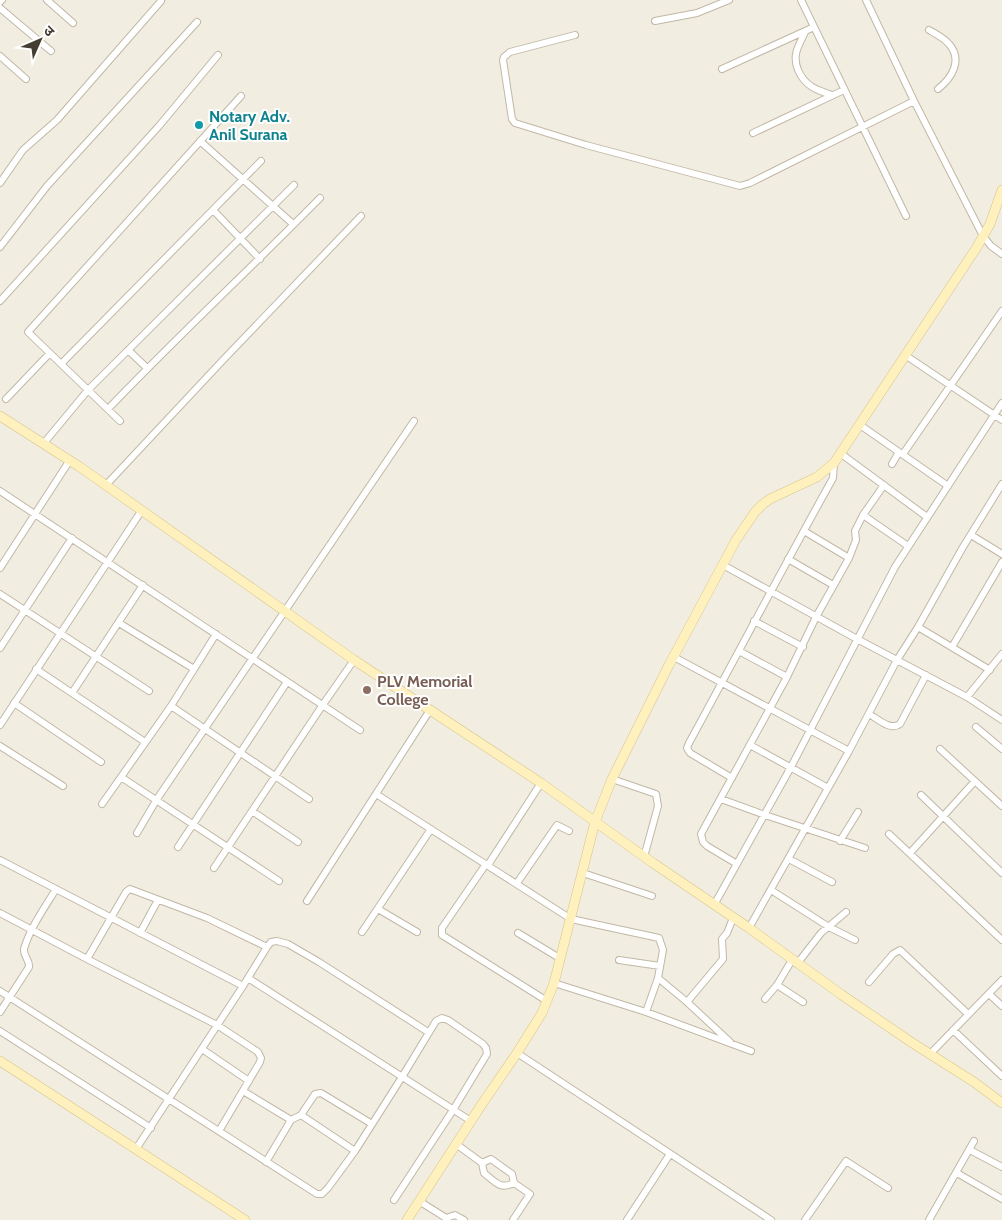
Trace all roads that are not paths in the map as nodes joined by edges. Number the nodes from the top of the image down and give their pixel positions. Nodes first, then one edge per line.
1 (729, 0) edge
2 (801, 0) edge
3 (866, 0) edge
4 (50, 1) edge
5 (161, 1) dead end
6 (0, 8) edge
7 (655, 21) dead end
8 (198, 22) dead end
9 (74, 23) dead end
10 (814, 28) junction
11 (929, 30) dead end
12 (805, 32) junction
13 (575, 35) dead end
14 (51, 51) dead end
15 (218, 55) dead end
16 (0, 56) edge
17 (722, 69) dead end
18 (26, 79) dead end
19 (938, 89) dead end
20 (844, 90) junction
21 (832, 95) junction
22 (241, 96) dead end
23 (914, 101) junction
24 (862, 127) junction
25 (753, 133) dead end
26 (200, 141) junction
27 (261, 161) dead end
28 (243, 179) junction
29 (0, 183) edge
30 (294, 185) dead end
31 (1002, 190) edge
32 (320, 198) dead end
33 (274, 206) junction
34 (213, 210) junction
35 (361, 216) dead end
36 (906, 216) dead end
37 (293, 224) junction
38 (983, 236) junction
39 (241, 239) junction
40 (0, 247) edge
41 (1002, 254) edge
42 (260, 258) junction
43 (0, 301) edge
44 (1002, 311) edge
45 (128, 350) junction
46 (50, 354) junction
47 (906, 355) junction
48 (61, 364) junction
49 (147, 368) junction
50 (952, 385) junction
51 (88, 390) junction
52 (6, 399) dead end
53 (1002, 403) edge
54 (108, 409) junction
55 (994, 415) junction
56 (0, 416) edge
57 (1002, 420) edge
58 (120, 421) dead end
59 (414, 421) dead end
60 (860, 425) junction
61 (44, 443) junction
62 (840, 453) junction
63 (901, 453) junction
64 (70, 460) junction
65 (834, 463) junction
66 (892, 464) dead end
67 (1002, 484) edge
68 (106, 485) junction
69 (884, 485) junction
70 (948, 486) junction
71 (0, 491) edge
72 (142, 510) junction
73 (35, 514) junction
74 (863, 515) junction
75 (927, 517) junction
76 (804, 531) junction
77 (971, 534) junction
78 (72, 538) junction
79 (908, 546) junction
80 (1002, 554) edge
81 (849, 558) junction
82 (788, 559) junction
83 (108, 561) junction
84 (1002, 562) edge
85 (723, 565) junction
86 (0, 568) edge
87 (143, 585) junction
88 (834, 585) junction
89 (769, 592) junction
90 (0, 594) edge
91 (25, 610) junction
92 (284, 610) junction
93 (816, 617) junction
94 (754, 621) junction
95 (119, 623) junction
96 (918, 628) junction
97 (60, 634) junction
98 (216, 634) junction
99 (857, 640) junction
100 (952, 646) junction
101 (803, 647) junction
102 (0, 648) edge
103 (739, 651) junction
104 (1002, 654) edge
105 (96, 657) junction
106 (674, 657) junction
107 (252, 659) junction
108 (354, 660) junction
109 (897, 660) junction
110 (36, 669) junction
111 (194, 669) junction
112 (990, 670) junction
113 (926, 676) junction
114 (787, 677) junction
115 (287, 682) junction
116 (722, 683) junction
117 (149, 691) dead end
118 (72, 693) junction
119 (967, 697) junction
120 (14, 703) junction
121 (171, 706) junction
122 (322, 706) junction
123 (769, 709) junction
124 (430, 710) junction
125 (869, 714) junction
126 (1002, 720) edge
127 (0, 725) edge
128 (976, 727) dead end
129 (205, 729) junction
130 (360, 730) dead end
131 (810, 731) junction
132 (145, 742) junction
133 (0, 746) edge
134 (750, 746) junction
135 (940, 749) dead end
136 (1002, 749) edge
137 (849, 751) junction
138 (240, 754) junction
139 (102, 762) dead end
140 (790, 767) junction
141 (121, 777) junction
142 (275, 777) junction
143 (732, 778) junction
144 (612, 779) junction
145 (975, 782) junction
146 (541, 783) junction
147 (63, 786) dead end
148 (828, 788) junction
149 (376, 794) junction
150 (921, 795) dead end
151 (308, 799) dead end
152 (721, 799) junction
153 (156, 800) junction
154 (102, 804) dead end
155 (1002, 806) edge
156 (252, 811) junction
157 (858, 812) dead end
158 (765, 815) junction
159 (943, 817) junction
160 (596, 822) junction
161 (194, 824) junction
162 (805, 828) junction
163 (431, 829) junction
164 (569, 831) dead end
165 (137, 834) dead end
166 (889, 834) dead end
167 (840, 840) junction
168 (298, 842) dead end
169 (178, 847) dead end
170 (228, 847) junction
171 (865, 848) dead end
172 (910, 853) junction
173 (644, 857) junction
174 (789, 859) junction
175 (0, 860) edge
176 (737, 864) junction
177 (487, 865) junction
178 (214, 868) dead end
179 (583, 873) junction
180 (1002, 873) edge
181 (279, 881) dead end
182 (832, 882) dead end
183 (517, 883) junction
184 (56, 889) junction
185 (771, 890) junction
186 (652, 896) dead end
187 (158, 900) junction
188 (307, 901) dead end
189 (714, 905) junction
190 (378, 909) junction
191 (0, 912) edge
192 (846, 912) dead end
193 (111, 917) junction
194 (734, 918) junction
195 (571, 919) junction
196 (829, 926) junction
197 (749, 928) junction
198 (33, 930) junction
199 (362, 932) dead end
200 (417, 932) dead end
201 (140, 933) junction
202 (518, 933) dead end
203 (855, 940) dead end
204 (1002, 940) edge
205 (266, 946) junction
206 (87, 959) junction
207 (561, 959) junction
208 (619, 960) dead end
209 (794, 962) junction
210 (660, 966) junction
211 (248, 978) junction
212 (658, 978) junction
213 (1002, 980) edge
214 (869, 982) dead end
215 (554, 983) junction
216 (776, 985) junction
217 (243, 986) junction
218 (0, 991) edge
219 (989, 994) junction
220 (10, 997) junction
221 (765, 999) dead end
222 (547, 1001) junction
223 (687, 1002) junction
224 (803, 1002) dead end
225 (1002, 1006) edge
226 (0, 1012) edge
227 (646, 1012) junction
228 (968, 1014) junction
229 (217, 1025) junction
230 (0, 1030) edge
231 (953, 1030) junction
232 (428, 1032) junction
233 (732, 1044) junction
234 (202, 1049) junction
235 (750, 1051) dead end
236 (517, 1053) junction
237 (930, 1054) junction
238 (0, 1061) edge
239 (1002, 1076) edge
240 (402, 1077) junction
241 (249, 1081) junction
242 (244, 1091) junction
243 (170, 1099) junction
244 (1002, 1103) edge
245 (453, 1110) junction
246 (301, 1115) junction
247 (291, 1120) junction
248 (471, 1121) junction
249 (372, 1124) junction
250 (151, 1128) junction
251 (219, 1131) junction
252 (974, 1141) dead end
253 (456, 1144) junction
254 (136, 1150) junction
255 (970, 1150) junction
256 (354, 1151) junction
257 (670, 1154) junction
258 (266, 1162) junction
259 (482, 1163) junction
260 (1002, 1167) edge
261 (957, 1173) junction
262 (514, 1183) junction
263 (888, 1188) dead end
264 (1002, 1198) edge
265 (394, 1200) dead end
266 (419, 1200) junction
267 (446, 1219) edge
268 (932, 1219) edge
269 (245, 1220) edge
270 (407, 1220) edge
271 (464, 1220) edge
272 (513, 1220) edge
273 (627, 1220) edge
274 (771, 1220) edge
275 (805, 1220) edge

1 - 7 street
2 - 10 street
3 - 23 street
4 - 9 street
5 - 29 street
6 - 14 street
8 - 40 street
10 - 12 street
10 - 20 street
11 - 19 street
12 - 17 street
12 - 21 street
13 - 24 street
15 - 43 street
16 - 18 street
20 - 21 street
20 - 24 street
21 - 25 street
22 - 26 street
23 - 24 street
23 - 38 street
24 - 36 street
26 - 28 street
26 - 46 street
27 - 28 street
28 - 33 street
28 - 34 street
30 - 33 street
31 - 38 street
32 - 37 street
33 - 37 street
33 - 39 street
34 - 39 street
34 - 48 street
35 - 68 street
37 - 42 street
38 - 41 street
38 - 47 street
39 - 42 street
39 - 45 street
42 - 49 street
44 - 50 street
45 - 49 street
45 - 51 street
46 - 48 street
46 - 52 street
47 - 50 street
47 - 60 street
48 - 51 street
49 - 54 street
50 - 55 street
50 - 63 street
51 - 54 street
51 - 61 street
53 - 55 street
54 - 58 street
55 - 57 street
55 - 70 street
56 - 61 street
59 - 92 street
60 - 62 street
60 - 63 street
61 - 64 street
62 - 65 street
62 - 69 street
63 - 66 street
63 - 70 street
64 - 68 street
64 - 73 street
65 - 76 street
65 - 85 street
67 - 77 street
68 - 72 street
69 - 74 street
69 - 75 street
70 - 75 street
71 - 73 street
72 - 83 street
72 - 92 street
73 - 78 street
73 - 86 street
74 - 79 street
74 - 81 street
75 - 79 street
76 - 81 street
76 - 82 street
77 - 80 street
77 - 96 street
78 - 83 street
78 - 91 street
79 - 99 street
81 - 88 street
82 - 88 street
82 - 89 street
83 - 87 street
83 - 97 street
84 - 100 street
85 - 89 street
85 - 106 street
87 - 95 street
87 - 98 street
88 - 93 street
89 - 93 street
89 - 94 street
90 - 91 street
91 - 97 street
91 - 102 street
92 - 107 street
92 - 108 street
93 - 99 street
93 - 101 street
94 - 101 street
94 - 103 street
95 - 105 street
95 - 111 street
96 - 100 street
96 - 109 street
97 - 105 street
97 - 110 street
98 - 107 street
98 - 111 street
99 - 109 street
99 - 131 street
100 - 112 street
101 - 114 street
103 - 114 street
103 - 116 street
104 - 112 street
105 - 117 street
105 - 118 street
106 - 116 street
106 - 144 street
107 - 115 street
107 - 129 street
108 - 122 street
108 - 124 street
109 - 113 street
109 - 125 street
110 - 118 street
110 - 120 street
111 - 121 street
112 - 119 street
113 - 119 street
113 - 125 street
114 - 123 street
115 - 122 street
115 - 138 street
116 - 123 street
116 - 143 street
118 - 132 street
119 - 126 street
120 - 127 street
120 - 139 street
121 - 129 street
121 - 132 street
122 - 130 street
122 - 142 street
123 - 131 street
123 - 134 street
124 - 146 street
124 - 149 street
125 - 137 street
128 - 136 street
129 - 138 street
129 - 153 street
131 - 137 street
131 - 140 street
132 - 141 street
133 - 147 street
134 - 140 street
134 - 143 street
135 - 145 street
137 - 148 street
138 - 142 street
138 - 161 street
140 - 148 street
140 - 158 street
141 - 153 street
141 - 154 street
142 - 151 street
142 - 156 street
143 - 152 street
144 - 160 street
144 - 173 street
145 - 155 street
145 - 159 street
146 - 160 street
146 - 177 street
148 - 162 street
149 - 163 street
149 - 188 street
150 - 159 street
152 - 158 street
152 - 176 street
153 - 161 street
153 - 165 street
156 - 168 street
156 - 170 street
157 - 167 street
158 - 162 street
158 - 176 street
159 - 172 street
159 - 180 street
160 - 173 street
160 - 179 street
161 - 169 street
161 - 170 street
162 - 167 street
162 - 174 street
163 - 177 street
163 - 190 street
164 - 183 street
166 - 172 street
167 - 171 street
170 - 178 street
170 - 181 street
172 - 204 street
173 - 189 street
174 - 182 street
174 - 185 street
175 - 184 street
176 - 189 street
177 - 183 street
177 - 222 street
179 - 186 street
179 - 195 street
183 - 195 street
184 - 193 street
184 - 198 street
185 - 196 street
185 - 197 street
187 - 193 street
187 - 201 street
187 - 205 street
189 - 194 street
190 - 199 street
190 - 200 street
191 - 198 street
192 - 196 street
193 - 201 street
193 - 206 street
194 - 197 street
194 - 223 street
195 - 207 street
195 - 210 street
196 - 203 street
196 - 209 street
197 - 209 street
198 - 206 street
198 - 220 street
201 - 217 street
202 - 207 street
205 - 211 street
205 - 232 street
206 - 229 street
207 - 215 street
208 - 210 street
209 - 216 street
209 - 237 street
210 - 212 street
211 - 217 street
211 - 240 street
212 - 223 street
212 - 227 street
213 - 219 street
214 - 228 street
215 - 222 street
215 - 227 street
216 - 221 street
216 - 224 street
217 - 229 street
218 - 220 street
219 - 225 street
219 - 228 street
220 - 226 street
220 - 243 street
222 - 236 street
223 - 233 street
227 - 233 street
228 - 231 street
229 - 234 street
229 - 241 street
230 - 250 street
231 - 237 street
231 - 239 street
232 - 240 street
232 - 245 street
233 - 235 street
234 - 241 street
234 - 243 street
236 - 248 street
236 - 257 street
237 - 244 street
238 - 254 street
240 - 245 street
240 - 249 street
241 - 242 street
242 - 247 street
242 - 251 street
243 - 250 street
243 - 251 street
245 - 248 street
245 - 265 street
246 - 247 street
246 - 249 street
246 - 256 street
247 - 258 street
248 - 253 street
249 - 256 street
250 - 254 street
251 - 258 street
252 - 255 street
253 - 259 street
253 - 266 street
254 - 269 street
255 - 260 street
255 - 261 street
256 - 258 street
257 - 273 street
257 - 274 street
259 - 262 street
259 - 262 street
261 - 264 street
261 - 268 street
262 - 272 street
263 - 275 street
266 - 267 street
266 - 270 street
267 - 271 street

